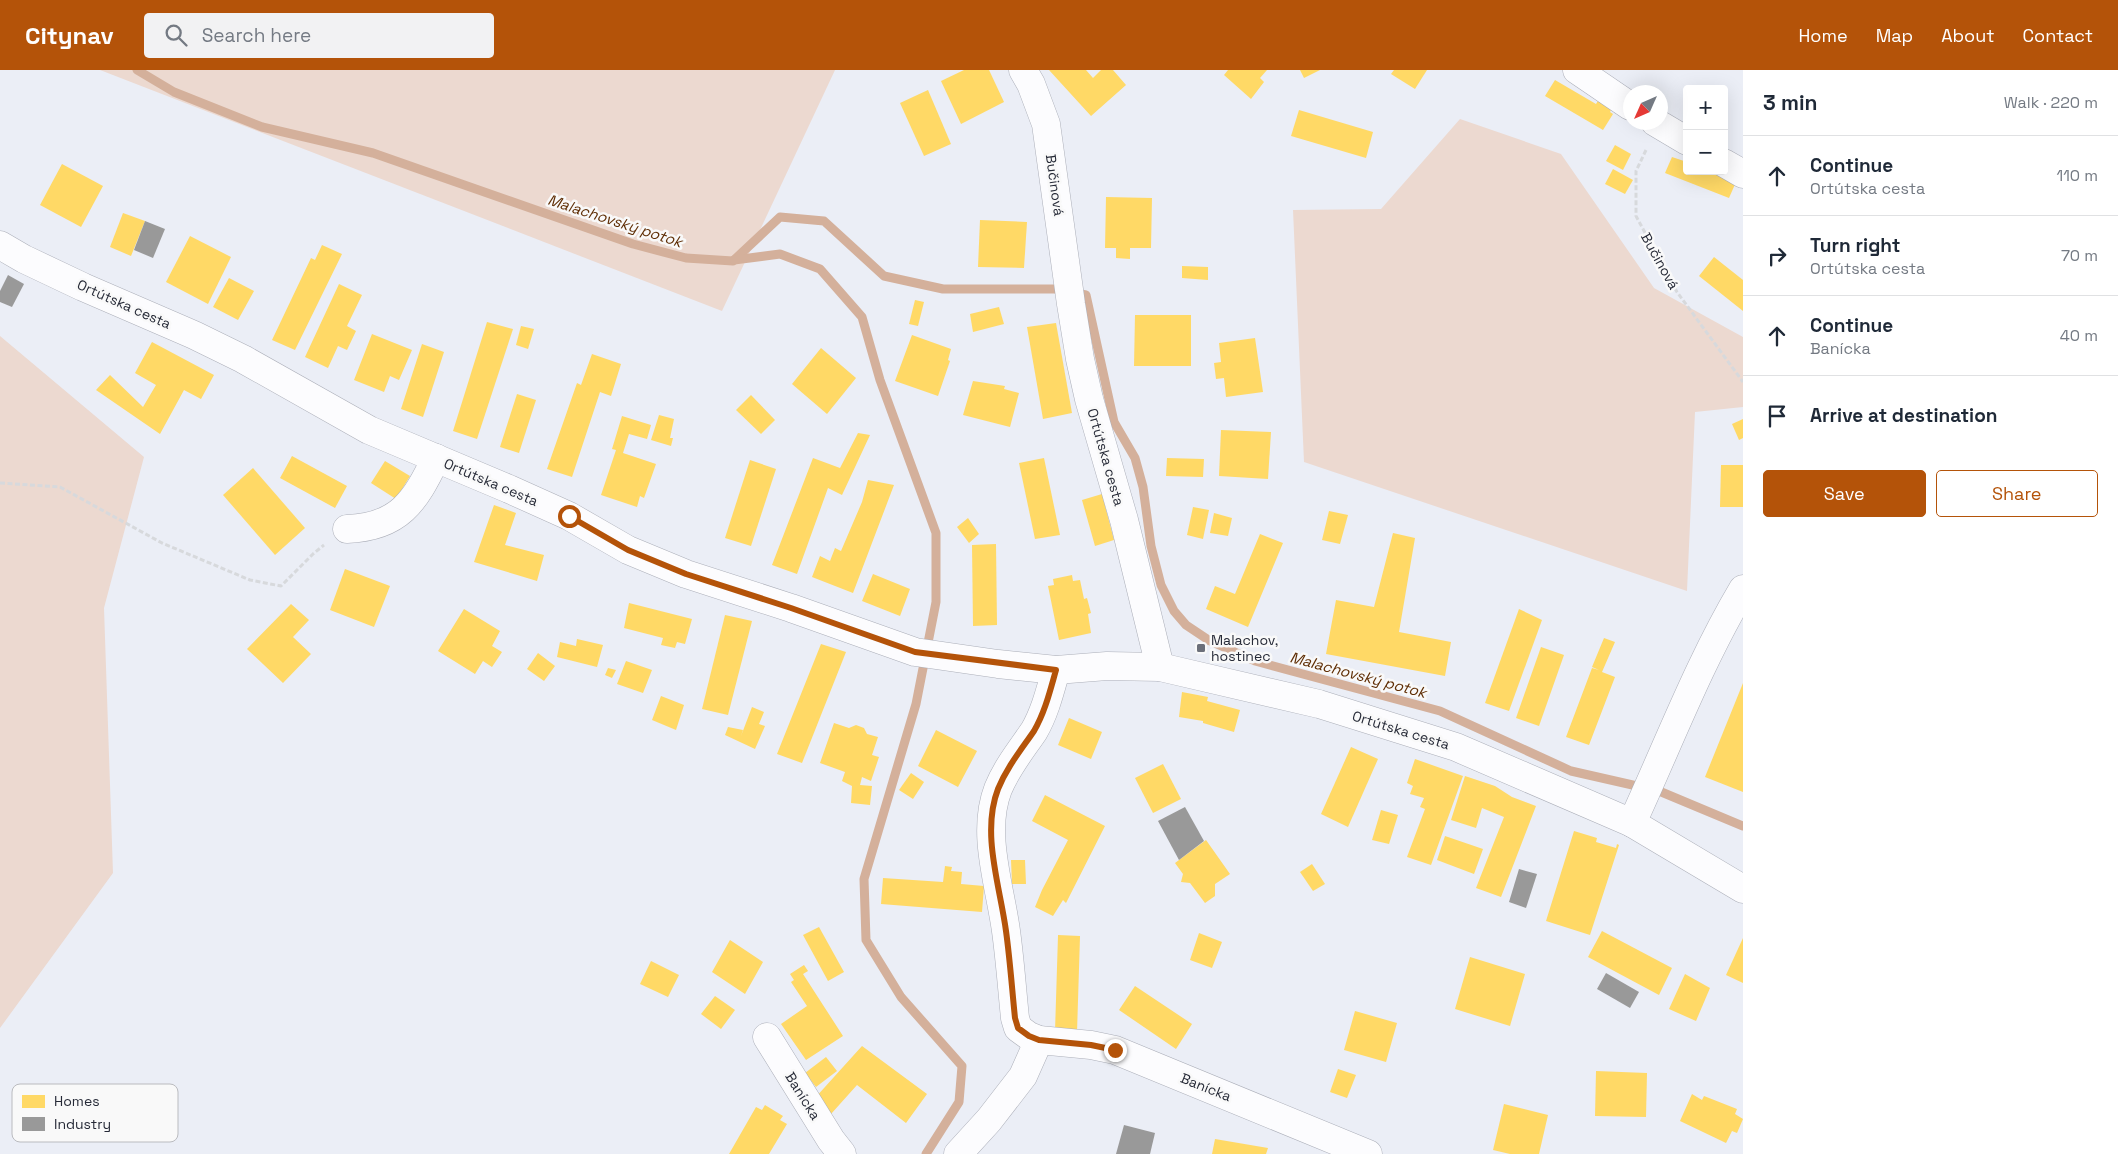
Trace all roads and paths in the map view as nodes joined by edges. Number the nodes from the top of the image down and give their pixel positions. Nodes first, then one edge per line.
1 (1023, 70) edge
2 (1577, 70) edge
3 (1623, 101) edge
4 (1654, 130) edge
5 (1668, 130) edge
6 (1683, 139) edge
7 (1728, 165) edge
8 (1743, 174) edge
9 (0, 244) edge
10 (1069, 294) joint
11 (1743, 382) edge
12 (436, 458) junction
13 (0, 483) edge
14 (347, 528) joint
15 (1743, 589) edge
16 (1160, 667) junction
17 (1056, 670) junction
18 (1635, 817) junction
19 (1743, 889) edge
20 (767, 1037) dead end
21 (1039, 1040) junction
22 (842, 1154) edge
23 (958, 1154) edge
24 (1368, 1154) edge

1 - 10 street, Bučinová
2 - 3 street
4 - 11 path, Bučinová
5 - 6 street
7 - 8 street
9 - 12 street, Ortútska cesta
10 - 16 street, Ortútska cesta
12 - 14 street, Ortútska cesta
12 - 17 street, Ortútska cesta
13 - 14 path
15 - 18 street
16 - 17 street, Ortútska cesta
16 - 18 street, Ortútska cesta
17 - 21 street, Banícka
18 - 19 street, Ortútska cesta
20 - 22 street, Banícka
21 - 23 street
21 - 24 street, Banícka

